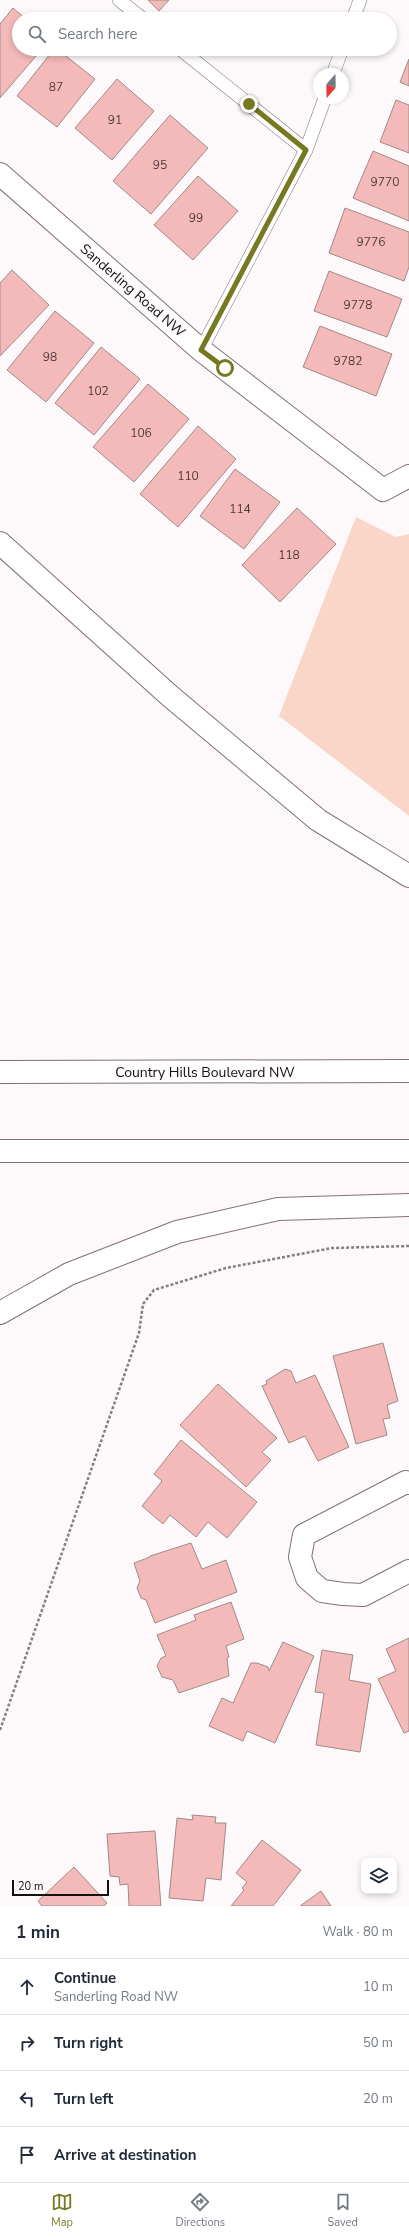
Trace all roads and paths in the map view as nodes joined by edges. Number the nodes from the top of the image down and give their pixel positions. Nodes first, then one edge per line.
1 (119, 0) edge
2 (360, 0) edge
3 (134, 12) edge
4 (356, 12) edge
5 (189, 56) edge
6 (339, 56) edge
7 (335, 68) edge
8 (322, 104) edge
9 (306, 150) junction
10 (0, 174) edge
11 (201, 350) junction
12 (409, 476) edge
13 (2, 545) edge
14 (409, 876) edge
15 (0, 1072) edge
16 (409, 1072) edge
17 (0, 1151) edge
18 (409, 1151) edge
19 (409, 1205) edge
20 (409, 1246) edge
21 (0, 1313) edge
22 (409, 1483) edge
23 (409, 1571) edge
24 (0, 1730) edge

1 - 3 lane
2 - 4 lane
5 - 9 lane
6 - 7 lane
8 - 9 lane
9 - 11 lane
10 - 11 main road, Sanderling Road NW
11 - 12 main road, Sanderling Road NW
13 - 14 main road
15 - 16 main road, Country Hills Boulevard NW
17 - 18 main road
19 - 21 main road
20 - 24 path
22 - 23 main road

